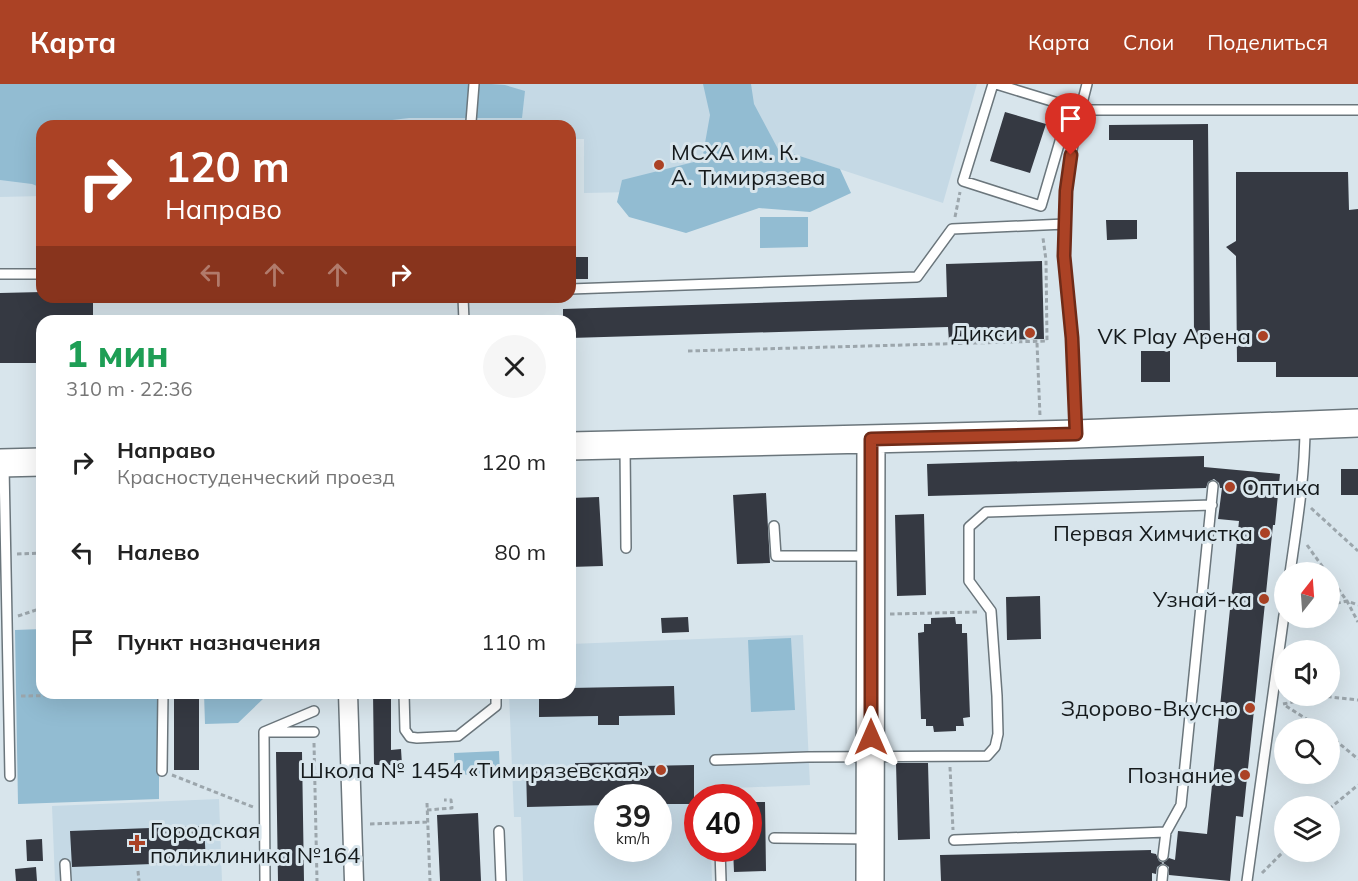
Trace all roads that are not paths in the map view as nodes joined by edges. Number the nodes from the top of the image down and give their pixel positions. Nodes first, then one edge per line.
1 (474, 84) edge
2 (994, 84) edge
3 (1088, 84) edge
4 (1070, 107) junction
5 (1081, 110) junction
6 (1358, 110) edge
7 (471, 120) edge
8 (1065, 224) junction
9 (0, 274) edge
10 (36, 274) edge
11 (576, 290) edge
12 (1358, 423) edge
13 (1305, 425) junction
14 (1076, 434) junction
15 (871, 439) junction
16 (625, 445) junction
17 (576, 446) edge
18 (36, 462) edge
19 (2, 463) edge
20 (1213, 486) dead end
21 (1212, 505) junction
22 (774, 526) dead end
23 (627, 548) dead end
24 (870, 556) junction
25 (1292, 562) edge
26 (1282, 628) edge
27 (163, 699) edge
28 (348, 699) edge
29 (404, 699) edge
30 (496, 699) edge
31 (314, 711) dead end
32 (264, 732) junction
33 (314, 732) road end
34 (872, 757) junction
35 (715, 760) dead end
36 (162, 771) road end
37 (10, 776) dead end
38 (499, 831) dead end
39 (1166, 832) junction
40 (774, 838) dead end
41 (871, 839) junction
42 (954, 840) road end
43 (1163, 856) dead end
44 (720, 862) edge
45 (65, 864) dead end
46 (1162, 870) dead end
47 (66, 881) edge
48 (265, 881) edge
49 (354, 881) edge
50 (501, 881) edge
51 (721, 881) edge
52 (870, 881) edge
53 (1162, 881) edge
54 (1247, 881) edge

1 - 7 lane
2 - 4 lane
2 - 4 lane
3 - 5 lane
4 - 5 lane
5 - 6 lane
5 - 8 lane
8 - 11 lane
8 - 14 lane
9 - 10 lane
12 - 13 street
13 - 14 street
13 - 25 lane
14 - 15 street
15 - 16 street
15 - 24 street
16 - 17 street
16 - 23 lane
18 - 19 street
19 - 37 lane
20 - 21 lane
21 - 34 lane
21 - 39 lane
22 - 24 lane
24 - 34 street
26 - 54 lane
27 - 36 lane
28 - 49 street
29 - 30 lane
31 - 32 lane
32 - 33 lane
32 - 48 lane
34 - 35 lane
34 - 41 street
38 - 50 lane
39 - 42 lane
39 - 43 lane
40 - 41 lane
41 - 52 street
44 - 51 lane
45 - 47 lane
46 - 53 lane

